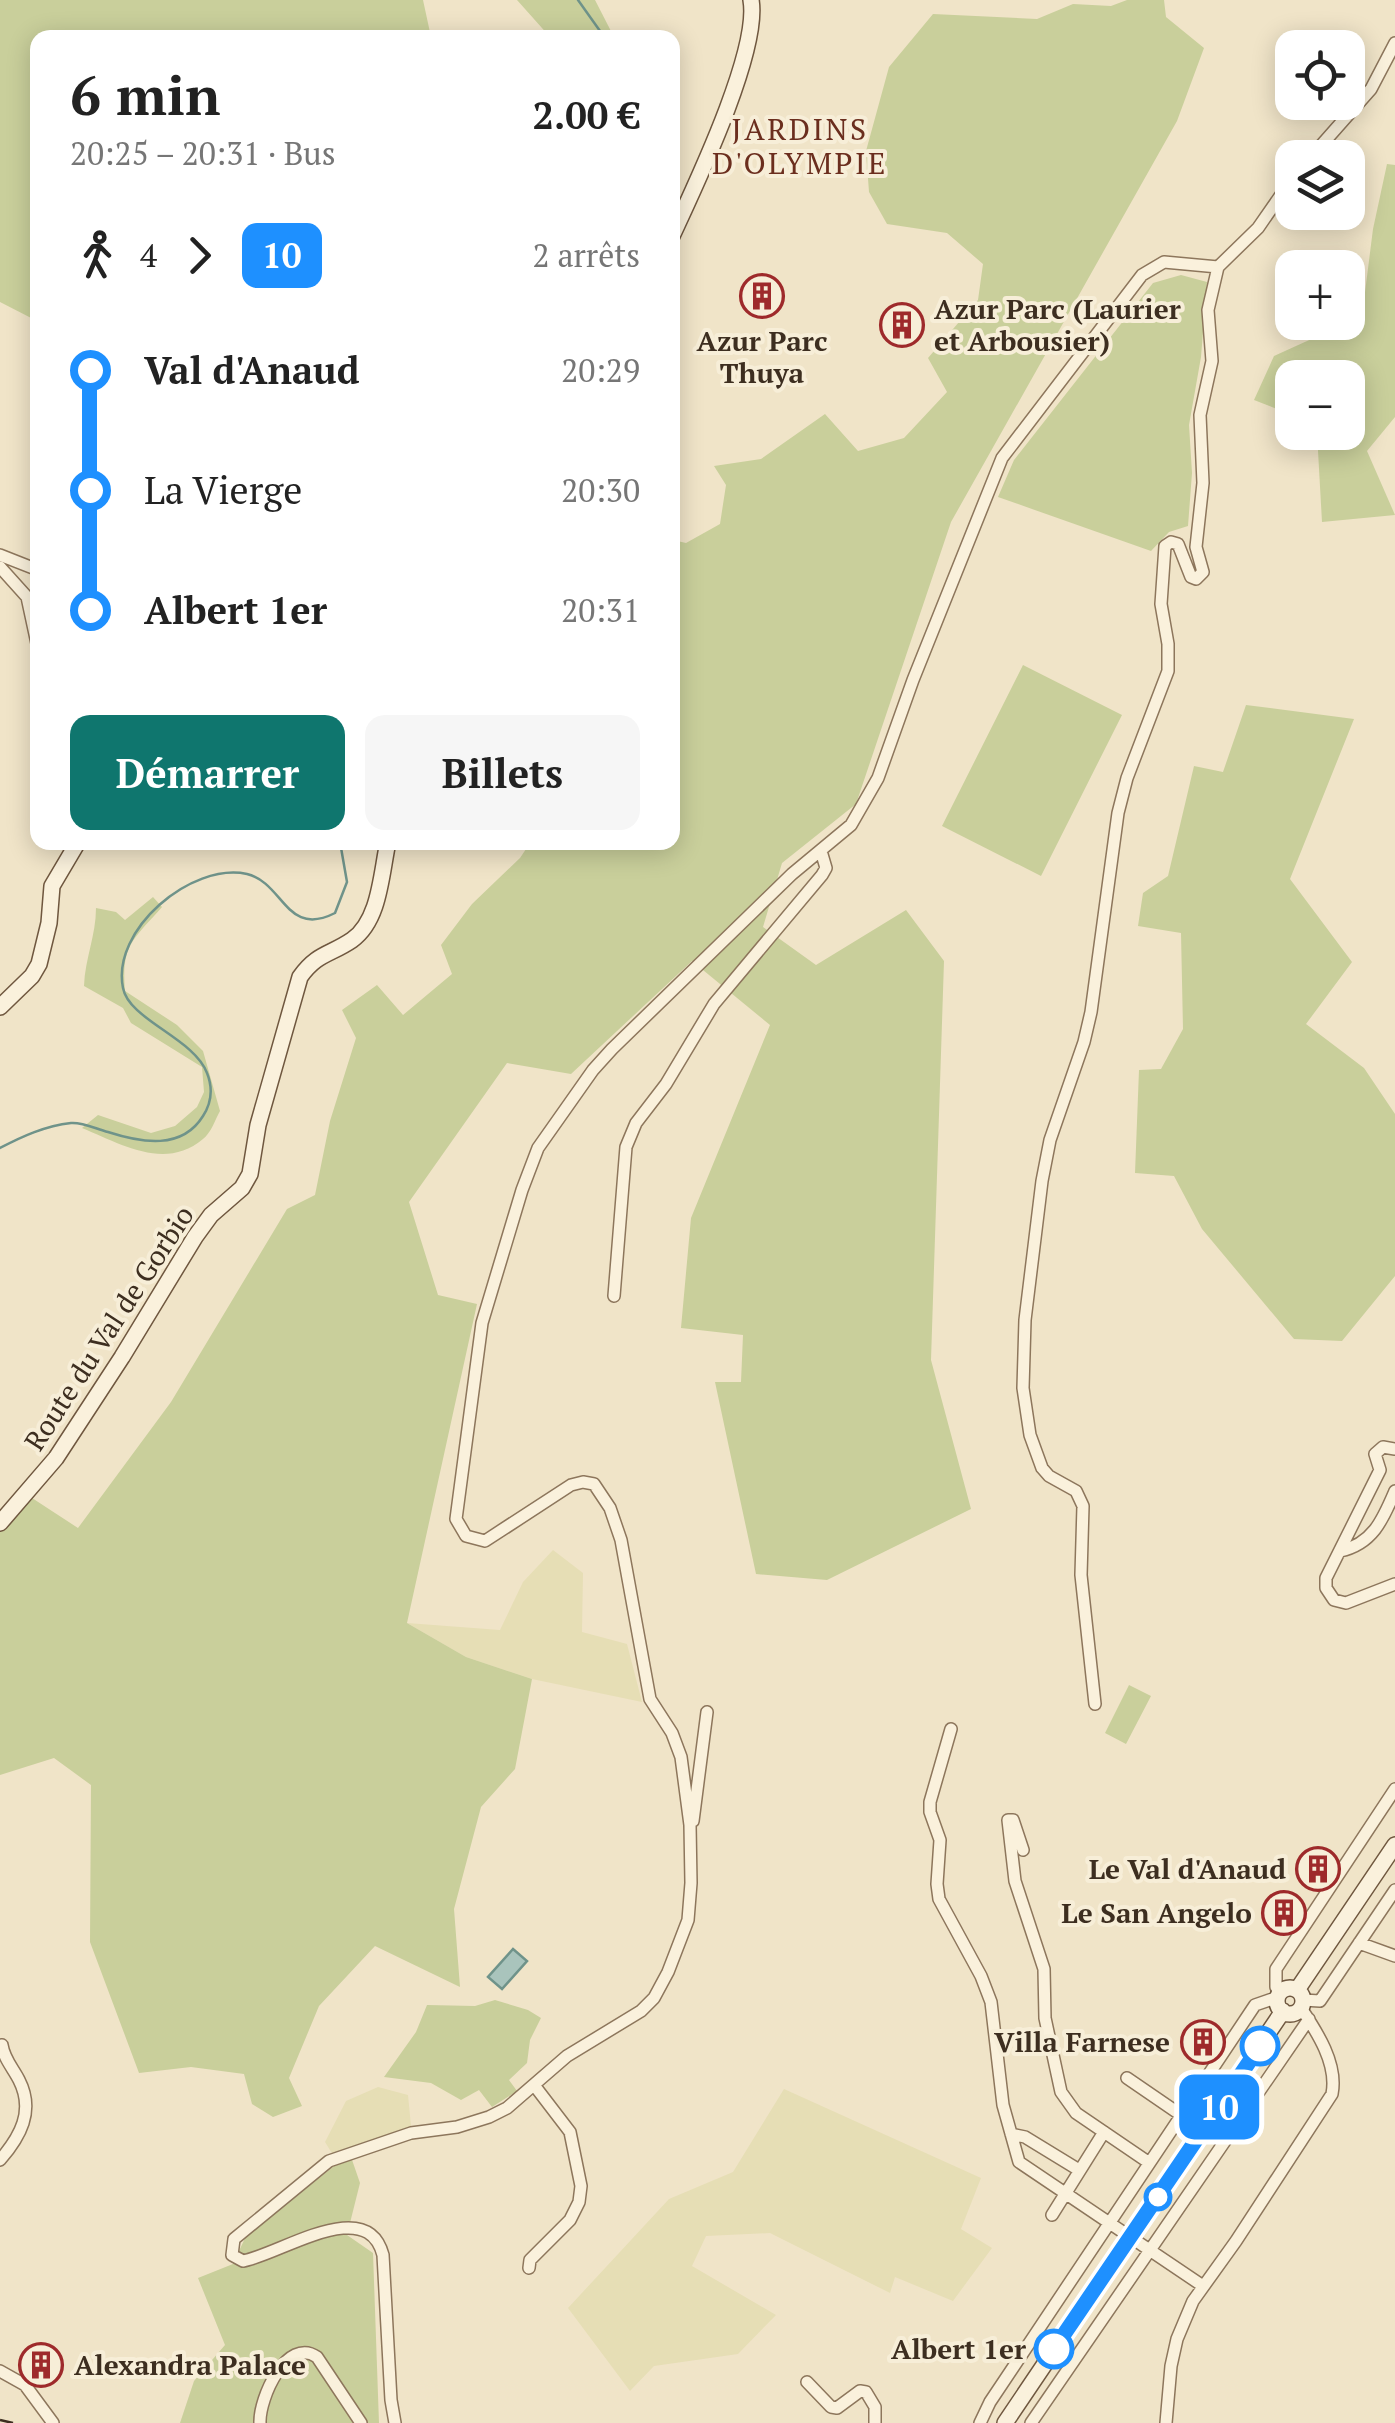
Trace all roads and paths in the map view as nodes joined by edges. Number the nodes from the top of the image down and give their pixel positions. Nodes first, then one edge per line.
1 (750, 0) edge
2 (1395, 43) edge
3 (1326, 140) edge
4 (1275, 204) edge
5 (680, 220) edge
6 (1218, 267) junction
7 (0, 554) edge
8 (0, 567) edge
9 (30, 567) edge
10 (30, 611) edge
11 (73, 850) edge
12 (386, 850) edge
13 (821, 852) junction
14 (0, 1007) edge
15 (614, 1296) dead end
16 (1395, 1449) edge
17 (1395, 1491) edge
18 (0, 1522) edge
19 (1340, 1551) junction
20 (1395, 1584) edge
21 (1095, 1704) dead end
22 (707, 1712) dead end
23 (952, 1729) dead end
24 (1395, 1789) edge
25 (690, 1824) junction
26 (1395, 1846) edge
27 (1023, 1850) dead end
28 (1395, 1890) edge
29 (1359, 1943) junction
30 (1395, 1956) edge
31 (1280, 2001) junction
32 (1302, 2004) junction
33 (2, 2045) edge
34 (1127, 2078) dead end
35 (534, 2085) junction
36 (1180, 2115) junction
37 (1104, 2132) junction
38 (1011, 2134) junction
39 (0, 2160) edge
40 (1148, 2162) junction
41 (1079, 2170) junction
42 (1066, 2191) junction
43 (1052, 2214) dead end
44 (1109, 2222) junction
45 (1131, 2237) junction
46 (1152, 2254) junction
47 (529, 2268) dead end
48 (1203, 2286) junction
49 (0, 2371) edge
50 (807, 2382) dead end
51 (53, 2423) edge
52 (260, 2423) edge
53 (361, 2423) edge
54 (396, 2423) edge
55 (875, 2423) edge
56 (980, 2423) edge
57 (1005, 2423) edge
58 (1032, 2423) edge
59 (1166, 2423) edge

1 - 5 street
2 - 3 street
4 - 6 street
6 - 13 street
6 - 21 street
7 - 9 street
8 - 10 street
11 - 14 street
12 - 18 street, Route du Val de Gorbio
13 - 15 street
13 - 25 street
16 - 19 street
17 - 19 street
19 - 20 street
22 - 25 street
23 - 38 street
24 - 31 street
25 - 35 street
26 - 32 street
27 - 37 street
28 - 29 street
29 - 30 street
29 - 32 street
31 - 32 street
31 - 32 street
31 - 36 street
31 - 45 street
32 - 46 street
32 - 48 street
33 - 39 street
34 - 36 street
35 - 47 street
35 - 54 street
36 - 40 street
37 - 40 street
37 - 41 street
38 - 41 street
38 - 42 street
40 - 44 street
41 - 42 street
42 - 43 street
42 - 44 street
44 - 45 street
44 - 56 street
45 - 46 street
45 - 57 street
46 - 48 street
46 - 58 street
48 - 59 street
49 - 51 street
50 - 55 street
52 - 53 street

